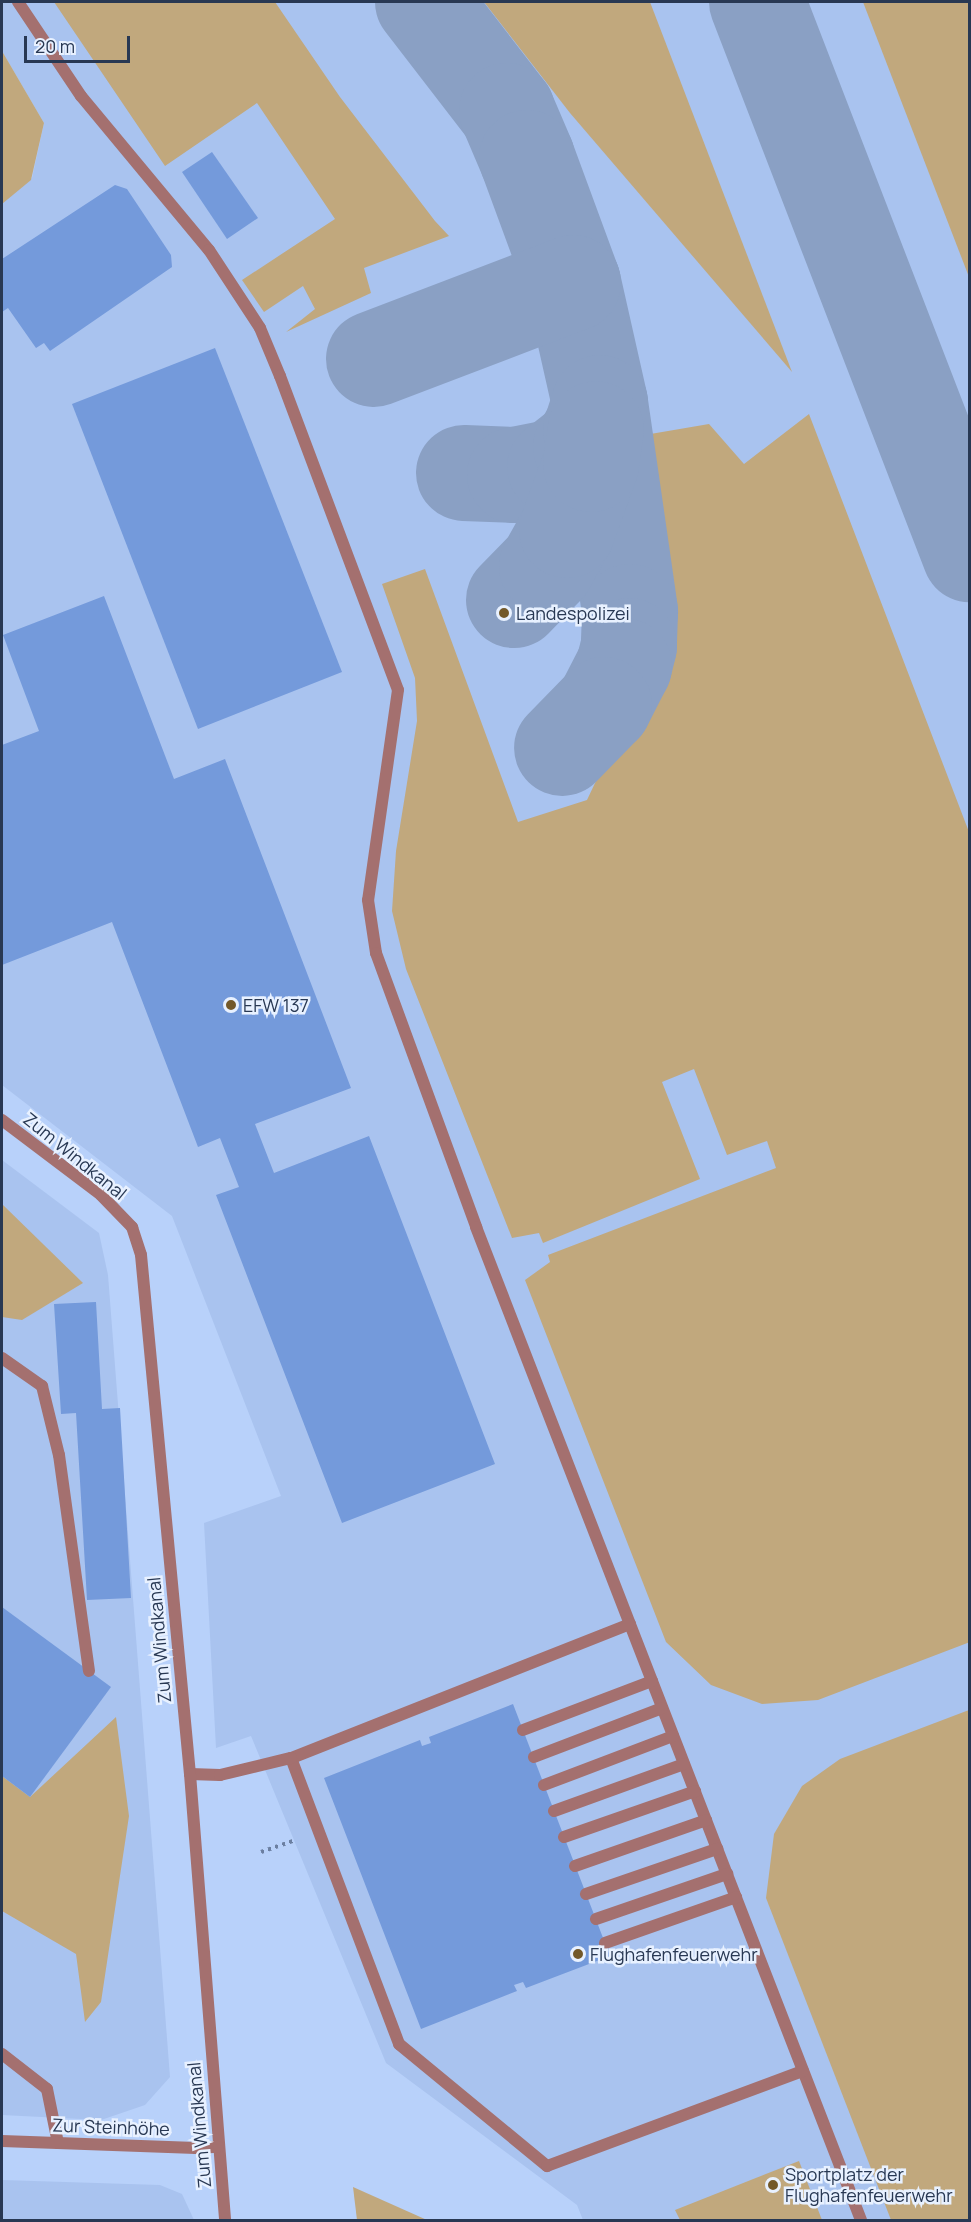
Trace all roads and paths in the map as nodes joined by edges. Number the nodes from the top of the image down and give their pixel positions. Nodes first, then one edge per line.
1 (18, 2) edge
2 (2, 1120) edge
3 (2, 1358) edge
4 (630, 1624) junction
5 (89, 1671) dead end
6 (652, 1681) junction
7 (662, 1708) junction
8 (523, 1730) dead end
9 (674, 1736) junction
10 (534, 1757) dead end
11 (291, 1758) junction
12 (684, 1764) junction
13 (190, 1774) junction
14 (544, 1785) dead end
15 (695, 1791) junction
16 (554, 1811) dead end
17 (706, 1820) junction
18 (319, 1831) junction
19 (564, 1837) dead end
20 (717, 1849) junction
21 (261, 1852) dead end
22 (575, 1866) dead end
23 (726, 1874) junction
24 (586, 1894) dead end
25 (736, 1897) junction
26 (596, 1918) dead end
27 (605, 1943) dead end
28 (2, 2054) edge
29 (803, 2071) junction
30 (2, 2141) edge
31 (58, 2143) junction
32 (218, 2146) junction
33 (225, 2220) edge
34 (861, 2220) edge

1 - 4 street
2 - 13 street, Zum Windkanal
3 - 5 street
4 - 6 street
4 - 11 street
6 - 7 street
6 - 8 street
7 - 9 street
7 - 10 street
9 - 12 street
9 - 14 street
11 - 13 street
11 - 18 street
12 - 15 street
12 - 16 street
13 - 32 street, Zum Windkanal
15 - 17 street
15 - 19 street
17 - 20 street
17 - 22 street
18 - 21 path
18 - 29 street
20 - 23 street
20 - 24 street
23 - 25 street
23 - 26 street
25 - 27 street
25 - 29 street
28 - 31 street
29 - 34 street
30 - 31 street, Zur Steinhöhe
31 - 32 street, Zur Steinhöhe
32 - 33 street, Zum Windkanal

